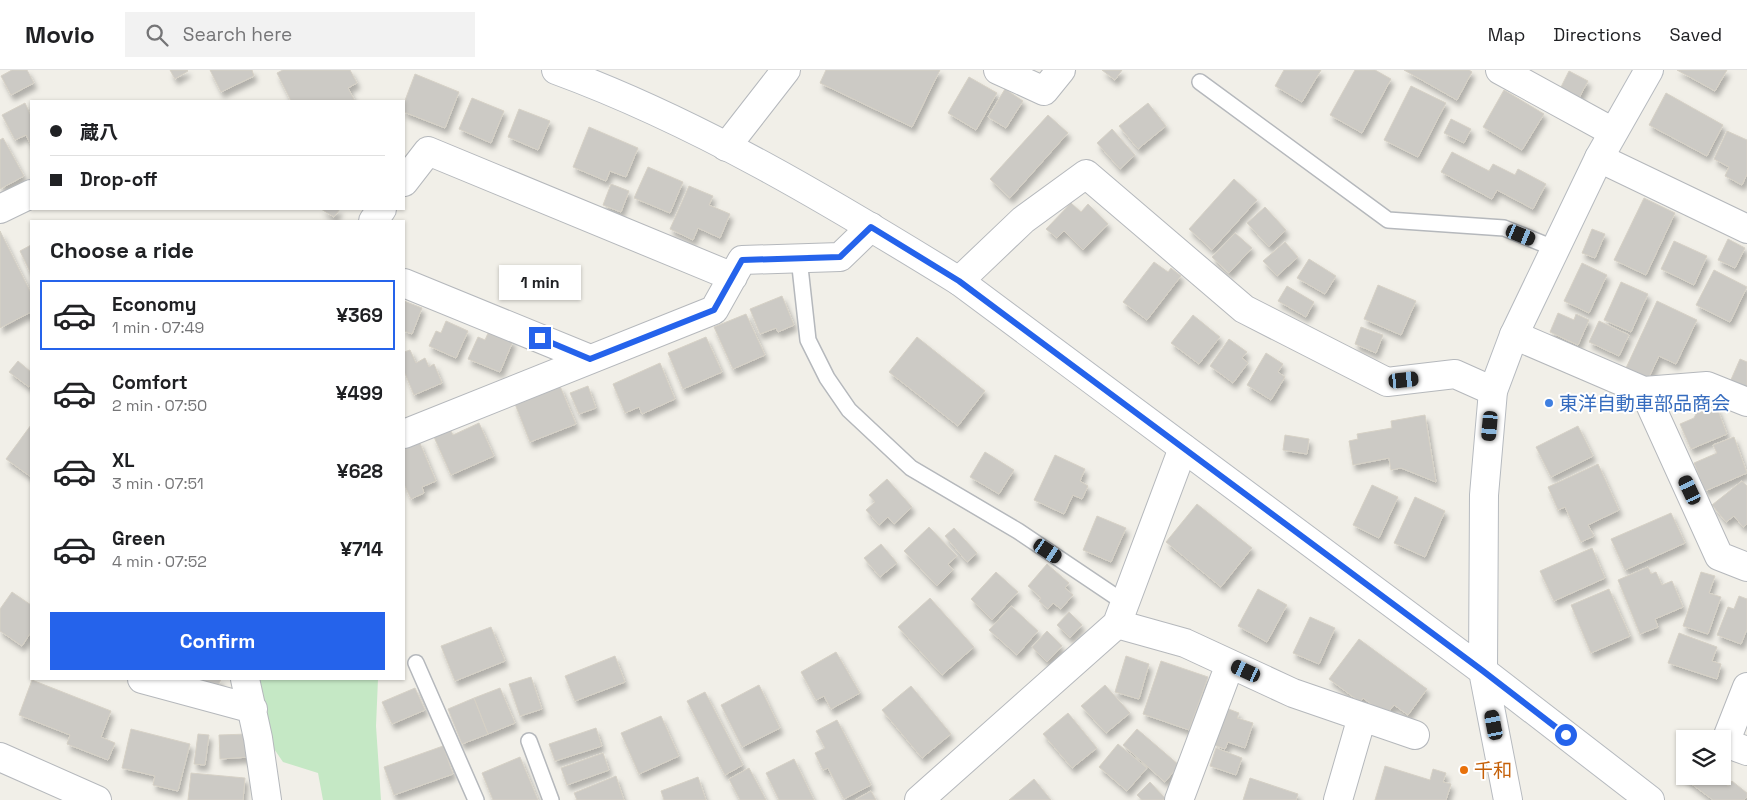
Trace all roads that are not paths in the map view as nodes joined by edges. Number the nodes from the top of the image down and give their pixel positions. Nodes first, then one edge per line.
1 (556, 70) edge
2 (786, 70) edge
3 (998, 70) edge
4 (1061, 70) edge
5 (1500, 70) edge
6 (1649, 70) edge
7 (1200, 82) dead end
8 (1613, 132) junction
9 (726, 147) junction
10 (1599, 158) junction
11 (405, 181) edge
12 (30, 194) edge
13 (0, 209) edge
14 (871, 227) junction
15 (1747, 228) edge
16 (1556, 249) junction
17 (799, 258) junction
18 (733, 277) junction
19 (959, 281) junction
20 (405, 283) edge
21 (1514, 335) junction
22 (590, 359) junction
23 (1493, 391) junction
24 (1644, 391) junction
25 (1747, 402) edge
26 (405, 434) edge
27 (1183, 448) junction
28 (1747, 567) edge
29 (1121, 614) junction
30 (416, 663) dead end
31 (1230, 664) junction
32 (1483, 671) junction
33 (146, 680) edge
34 (245, 680) edge
35 (1747, 688) edge
36 (253, 709) junction
37 (1362, 717) junction
38 (1415, 735) dead end
39 (529, 741) dead end
40 (1747, 751) edge
41 (0, 757) edge
42 (97, 800) edge
43 (267, 800) edge
44 (476, 800) edge
45 (551, 800) edge
46 (919, 800) edge
47 (1179, 800) edge
48 (1338, 800) edge
49 (1508, 800) edge
50 (1650, 800) edge

1 - 9 street
2 - 9 street
3 - 4 street
5 - 8 street
6 - 8 street
7 - 16 lane
8 - 10 street
9 - 14 street
10 - 15 street
10 - 16 street
11 - 18 street
12 - 13 street
14 - 17 street
14 - 19 street
16 - 21 street
17 - 18 street
17 - 29 lane
18 - 22 street
19 - 23 street
19 - 27 street
20 - 22 street
21 - 23 street
21 - 24 street
22 - 26 street
23 - 32 street
24 - 25 street
24 - 28 street
27 - 29 street
27 - 32 street
29 - 31 street
29 - 46 street
30 - 44 lane
31 - 37 street
31 - 47 street
32 - 49 street
32 - 50 street
33 - 36 street
34 - 36 street
35 - 40 street
36 - 43 street
37 - 38 street
37 - 48 street
39 - 45 lane
41 - 42 street

